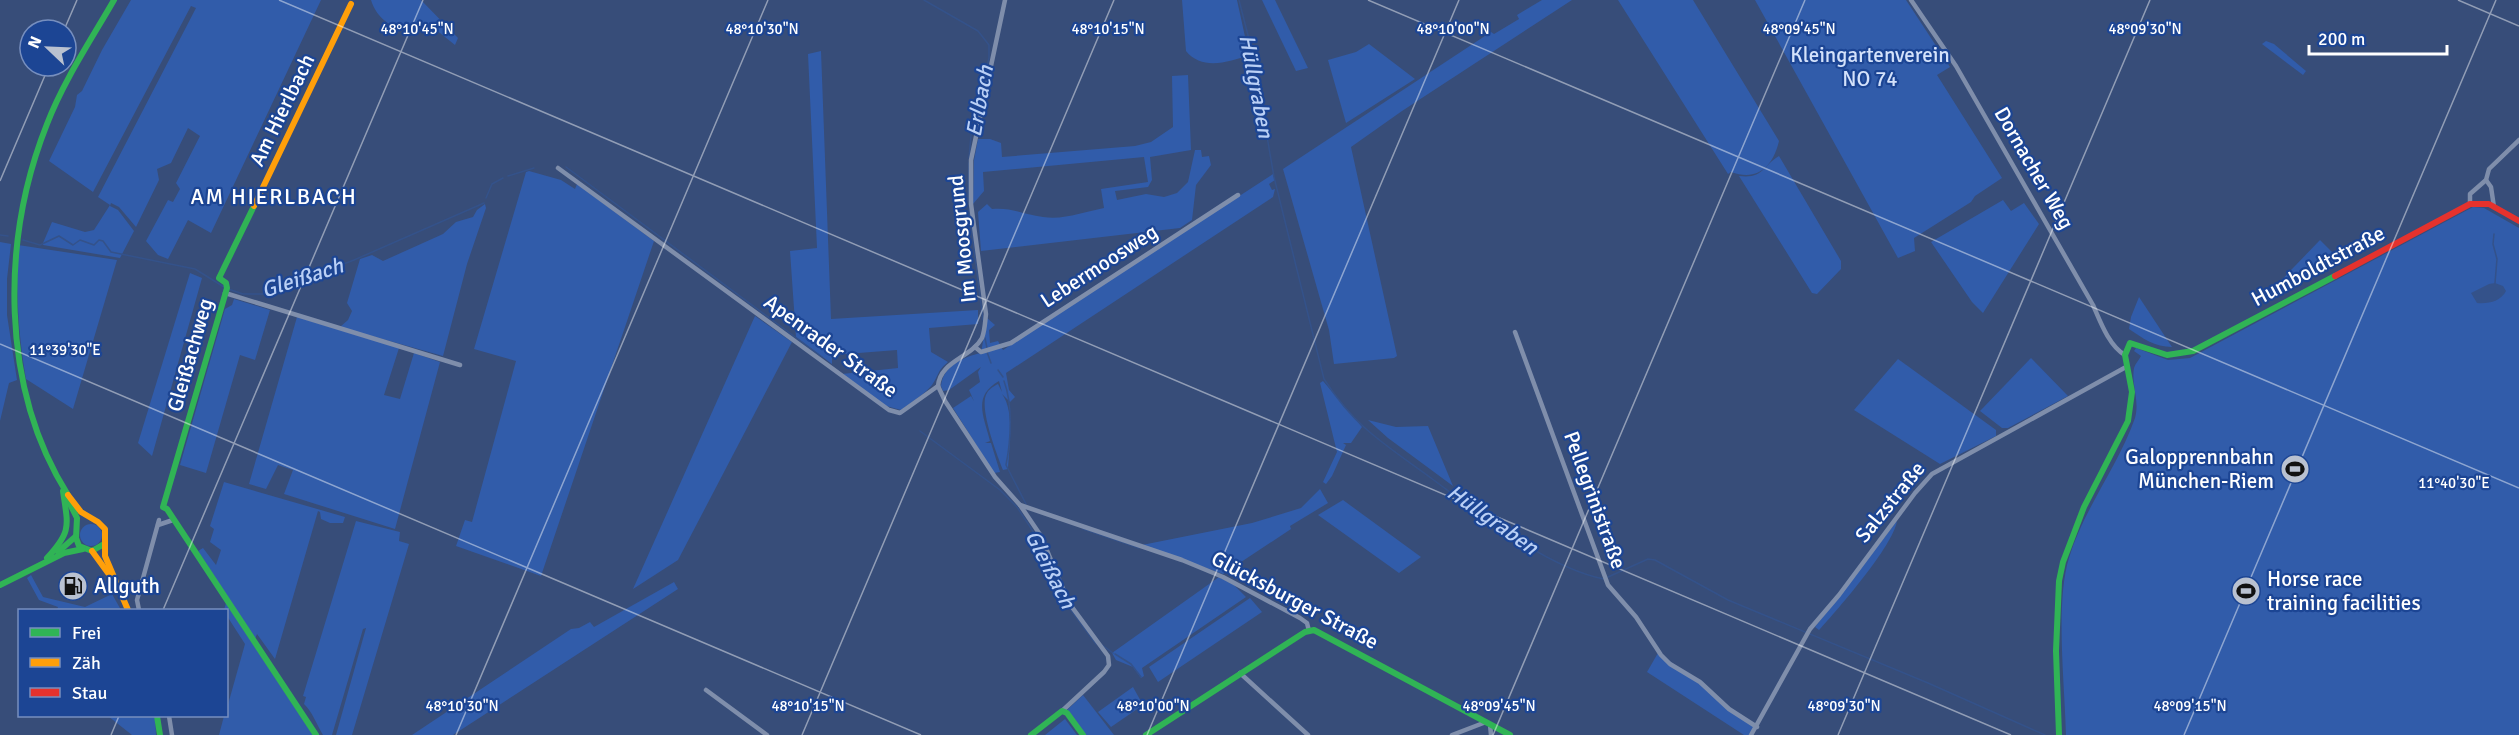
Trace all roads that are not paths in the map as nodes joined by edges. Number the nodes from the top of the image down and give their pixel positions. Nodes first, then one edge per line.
1 (114, 0) edge
2 (1005, 0) edge
3 (1911, 0) edge
4 (351, 4) dead end
5 (2519, 140) edge
6 (558, 168) dead end
7 (2486, 180) junction
8 (1238, 195) dead end
9 (2470, 204) junction
10 (2494, 207) junction
11 (2519, 221) edge
12 (226, 290) junction
13 (1515, 332) dead end
14 (975, 346) junction
15 (2125, 355) junction
16 (460, 365) dead end
17 (2126, 367) junction
18 (938, 387) junction
19 (63, 488) junction
20 (1020, 505) junction
21 (173, 519) junction
22 (89, 520) junction
23 (78, 526) junction
24 (75, 537) junction
25 (104, 544) junction
26 (82, 549) junction
27 (92, 551) junction
28 (47, 558) junction
29 (19, 576) junction
30 (0, 585) edge
31 (124, 601) junction
32 (128, 609) edge
33 (139, 609) edge
34 (1309, 631) junction
35 (1240, 673) junction
36 (706, 690) dead end
37 (1062, 711) junction
38 (157, 717) edge
39 (169, 717) edge
40 (1488, 723) junction
41 (1757, 727) junction
42 (1151, 734) edge
43 (160, 735) edge
44 (172, 735) edge
45 (316, 735) edge
46 (767, 735) edge
47 (1031, 735) edge
48 (1083, 735) edge
49 (1308, 735) edge
50 (1452, 735) edge
51 (1491, 735) edge
52 (1510, 735) edge
53 (1751, 735) edge
54 (2059, 735) edge

1 - 19 street
2 - 14 street, Im Moosgrund
3 - 15 street, Dornacher Weg
4 - 12 street, Am Hierlbach
5 - 7 street
6 - 18 street, Apenrader Straße
7 - 9 street
7 - 10 street
8 - 14 street, Lebermoosweg
9 - 10 street
9 - 15 street, Humboldtstraße
10 - 11 street
12 - 16 street, Gleißachweg
12 - 21 street, Gleißachweg
13 - 41 street, Pellegrinistraße
14 - 18 street
15 - 17 street
17 - 41 street, Salzstraße
17 - 54 street
18 - 20 street
19 - 22 street
19 - 23 street
19 - 28 street
20 - 34 street, Glücksburger Straße
20 - 37 street
21 - 33 street
21 - 45 street, Gleißachweg
22 - 23 street
22 - 25 street
23 - 24 street
24 - 26 street
24 - 28 street
25 - 27 street
25 - 31 street
26 - 27 street
26 - 29 street
27 - 31 street
28 - 29 street
29 - 30 street
31 - 32 street
34 - 35 street
34 - 40 street, Glücksburger Straße
35 - 42 street
35 - 49 street
36 - 46 street
37 - 47 street
37 - 48 street
38 - 43 street
39 - 44 street
40 - 50 street
40 - 51 street
40 - 52 street, Glücksburger Straße
41 - 53 street, Salzstraße

